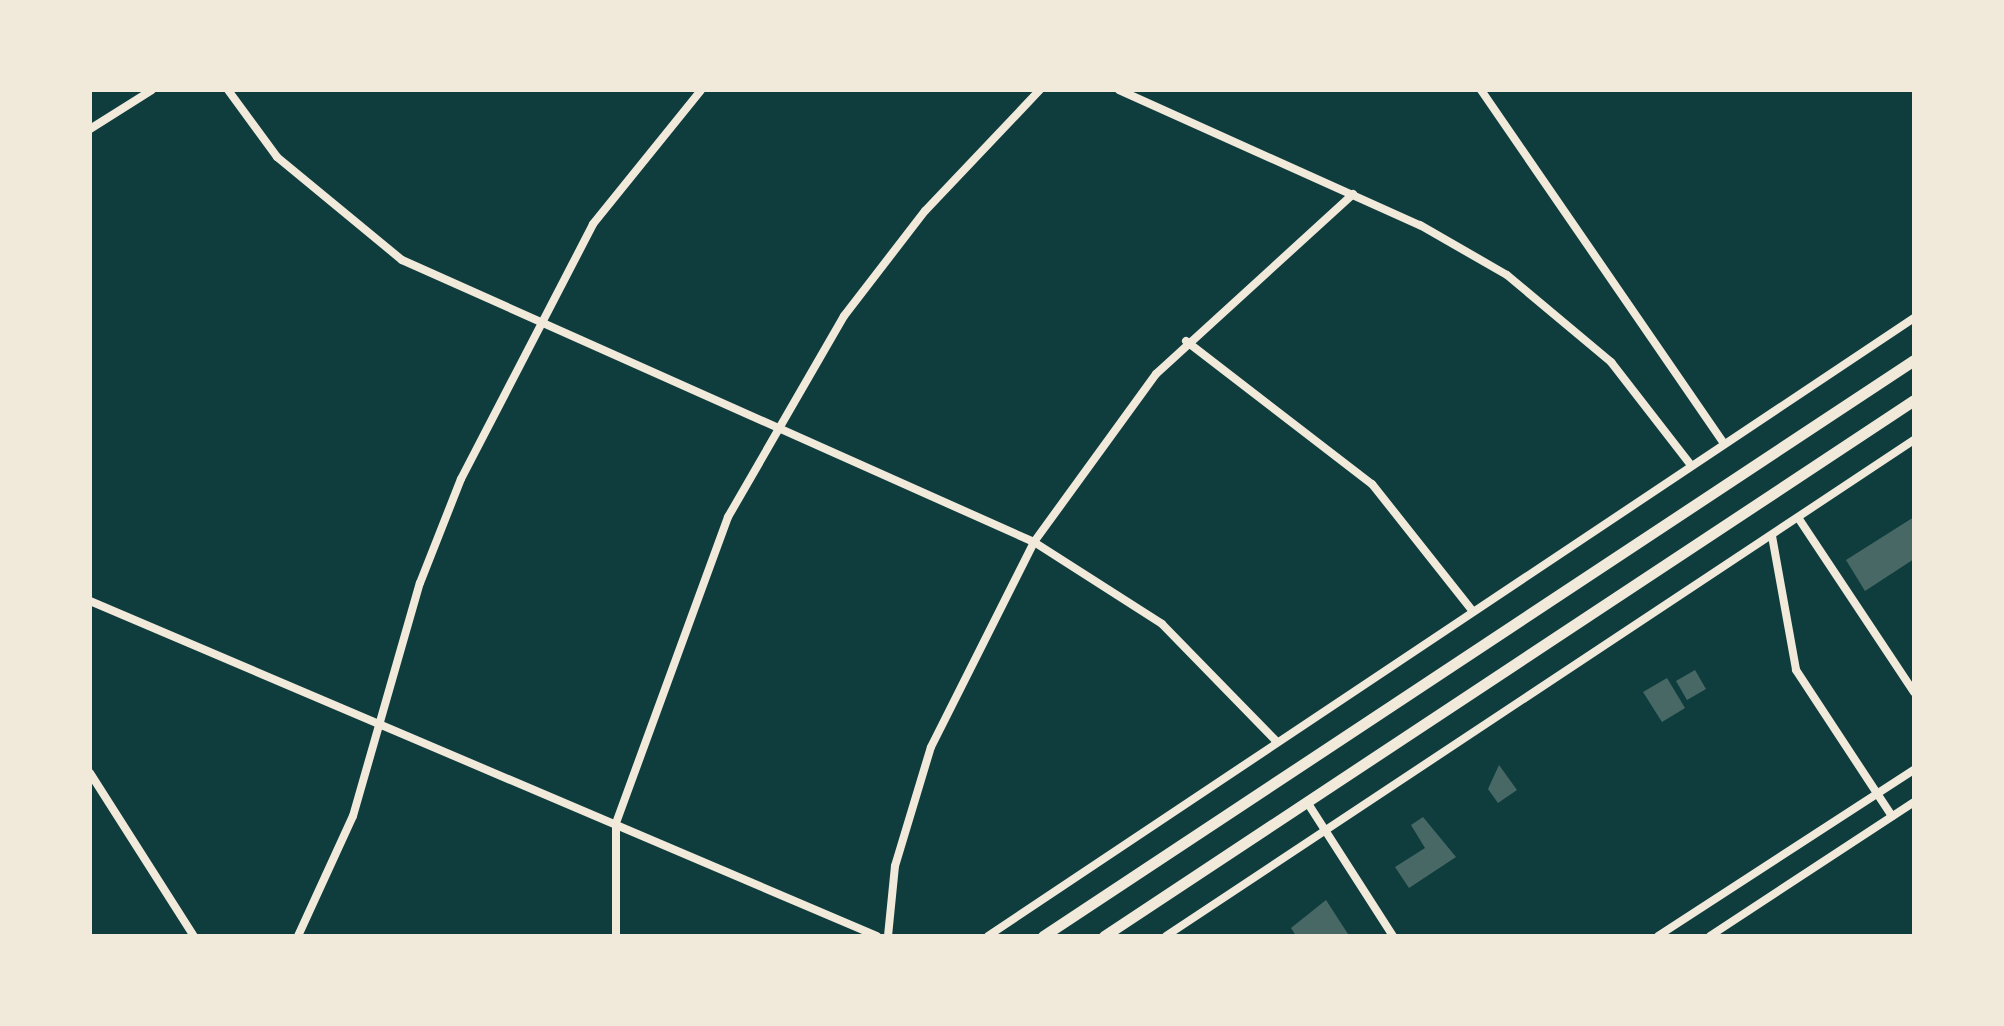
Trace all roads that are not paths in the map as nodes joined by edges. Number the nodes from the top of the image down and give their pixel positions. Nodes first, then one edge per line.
1 (152, 90) edge
2 (228, 90) edge
3 (701, 90) edge
4 (1040, 90) edge
5 (1119, 90) edge
6 (1481, 90) edge
7 (90, 129) edge
8 (1353, 194) junction
9 (1914, 318) edge
10 (539, 327) junction
11 (1186, 342) junction
12 (1914, 360) edge
13 (1914, 400) edge
14 (777, 429) junction
15 (1914, 440) edge
16 (1724, 444) junction
17 (1692, 466) junction
18 (1799, 519) junction
19 (1772, 536) junction
20 (1034, 542) junction
21 (90, 601) edge
22 (1472, 610) junction
23 (1914, 692) edge
24 (378, 724) junction
25 (1277, 742) junction
26 (1914, 770) edge
27 (90, 773) edge
28 (1877, 794) junction
29 (1307, 802) junction
30 (1914, 802) edge
31 (1892, 816) junction
32 (616, 824) junction
33 (1325, 832) junction
34 (194, 936) edge
35 (298, 936) edge
36 (616, 936) edge
37 (877, 936) edge
38 (888, 936) edge
39 (988, 936) edge
40 (1043, 936) edge
41 (1104, 936) edge
42 (1166, 936) edge
43 (1394, 936) edge
44 (1658, 936) edge
45 (1710, 936) edge

1 - 7 street
2 - 10 street
3 - 10 street
4 - 14 street
5 - 8 street
6 - 16 street
8 - 11 street
8 - 17 street
9 - 16 street
10 - 14 street
10 - 24 street
11 - 20 street
11 - 22 street
12 - 40 main road
13 - 29 main road
14 - 20 street
14 - 32 street
15 - 18 street
16 - 17 street
17 - 22 street
18 - 19 street
18 - 23 street
19 - 28 street
19 - 33 street
20 - 25 street
20 - 38 street
21 - 24 street
22 - 25 street
24 - 32 street
24 - 35 street
25 - 39 street
26 - 28 street
27 - 34 street
28 - 31 street
28 - 44 street
29 - 33 street
29 - 41 main road
30 - 31 street
31 - 45 street
32 - 36 street
32 - 37 street
33 - 42 street
33 - 43 street

